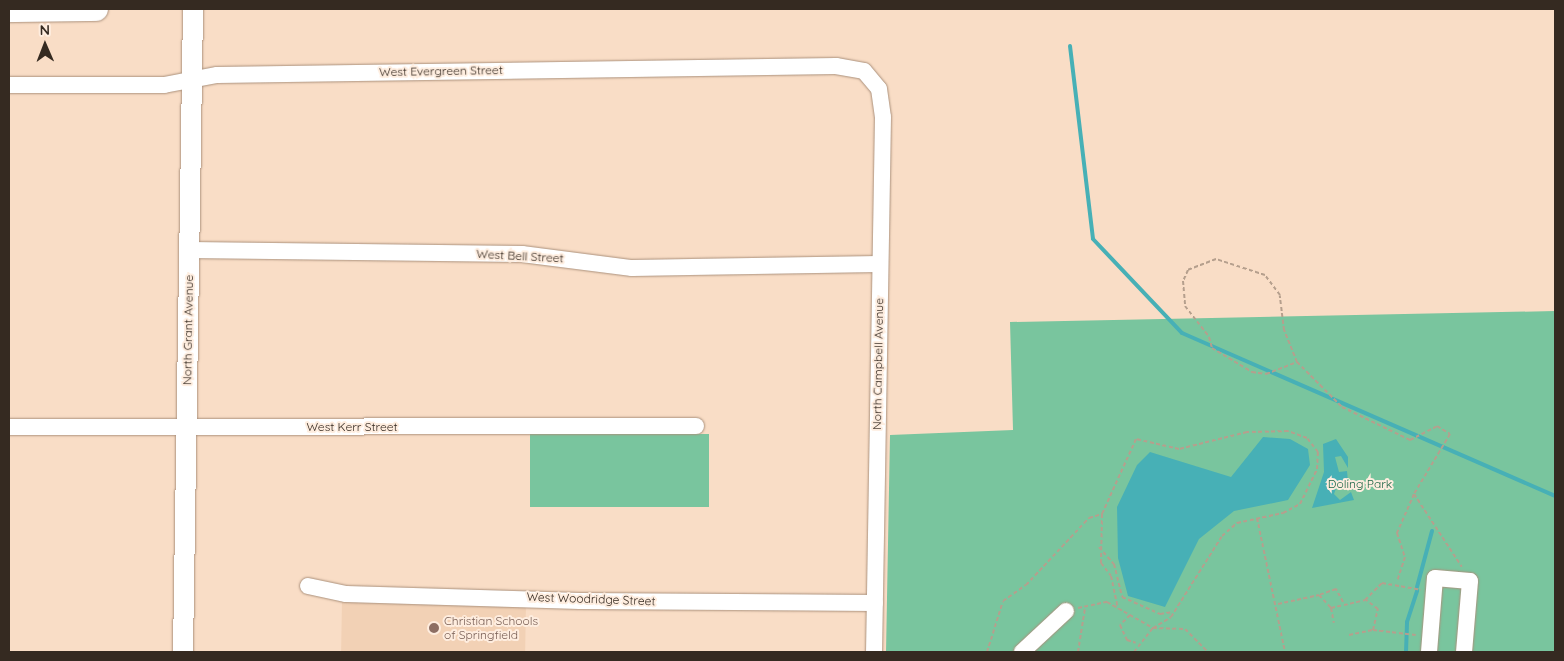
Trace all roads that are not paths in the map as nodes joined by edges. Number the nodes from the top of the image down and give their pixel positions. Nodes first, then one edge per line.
1 (96, 9) edge
2 (193, 9) edge
3 (9, 10) edge
4 (872, 77) joint
5 (192, 79) junction
6 (9, 85) edge
7 (189, 250) junction
8 (879, 264) junction
9 (186, 426) junction
10 (696, 426) dead end
11 (9, 427) edge
12 (308, 586) dead end
13 (875, 603) junction
14 (1066, 610) road end
15 (183, 652) edge
16 (874, 652) edge
17 (1022, 652) edge
18 (1429, 652) edge
19 (1464, 652) edge

1 - 3 highway
2 - 5 main road, North Grant Avenue
4 - 5 street, West Evergreen Street
4 - 8 street, North Campbell Avenue
5 - 6 street, West Evergreen Street
5 - 7 main road, North Grant Avenue
7 - 8 street, West Bell Street
7 - 9 main road, North Grant Avenue
8 - 13 street, North Campbell Avenue
9 - 10 street, West Kerr Street
9 - 11 street, West Kerr Street
9 - 15 main road, North Grant Avenue
12 - 13 street, West Woodridge Street
13 - 16 street, North Campbell Avenue
14 - 17 street
18 - 19 street

